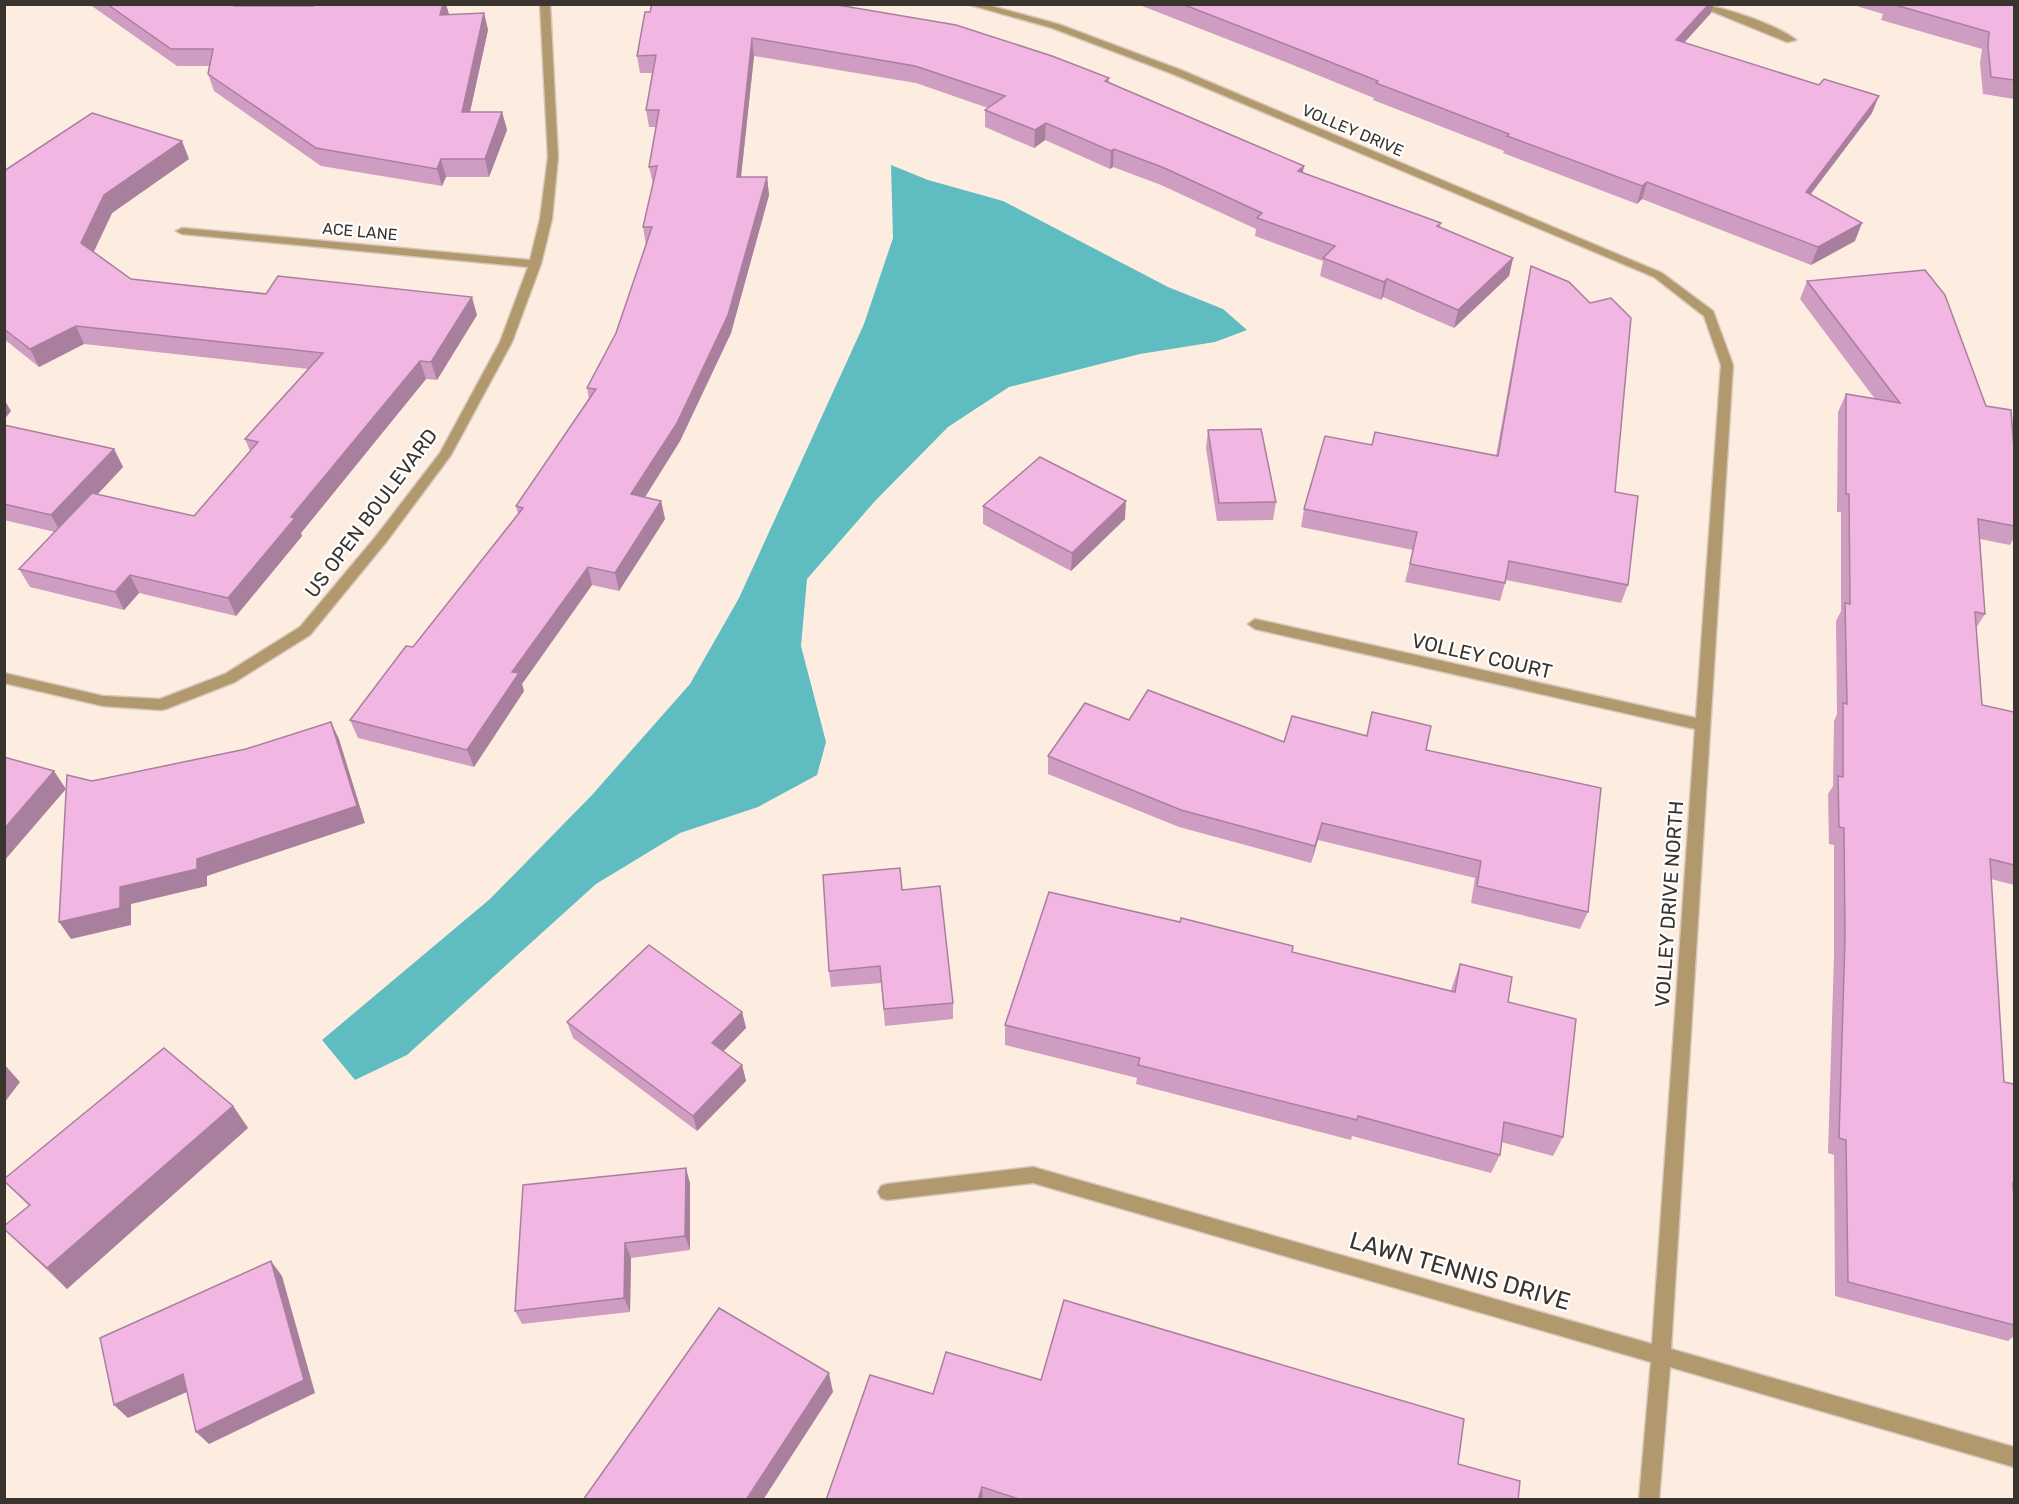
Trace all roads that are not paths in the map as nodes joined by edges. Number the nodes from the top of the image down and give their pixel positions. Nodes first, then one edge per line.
1 (545, 4) edge
2 (971, 4) edge
3 (1698, 4) edge
4 (1791, 40) dead end
5 (182, 231) dead end
6 (535, 264) junction
7 (1709, 314) joint
8 (1255, 624) dead end
9 (4, 678) edge
10 (1702, 725) junction
11 (886, 1192) dead end
12 (1661, 1356) junction
13 (2014, 1457) edge
14 (1649, 1500) edge

1 - 6 street, US OPEN BOULEVARD
2 - 7 street, VOLLEY DRIVE
3 - 4 street
5 - 6 street, ACE LANE
6 - 9 street, US OPEN BOULEVARD
7 - 10 street, VOLLEY DRIVE NORTH
8 - 10 street, VOLLEY COURT
10 - 12 street, VOLLEY DRIVE NORTH
11 - 12 street, LAWN TENNIS DRIVE
12 - 13 street, LAWN TENNIS DRIVE
12 - 14 street, VOLLEY DRIVE NORTH

